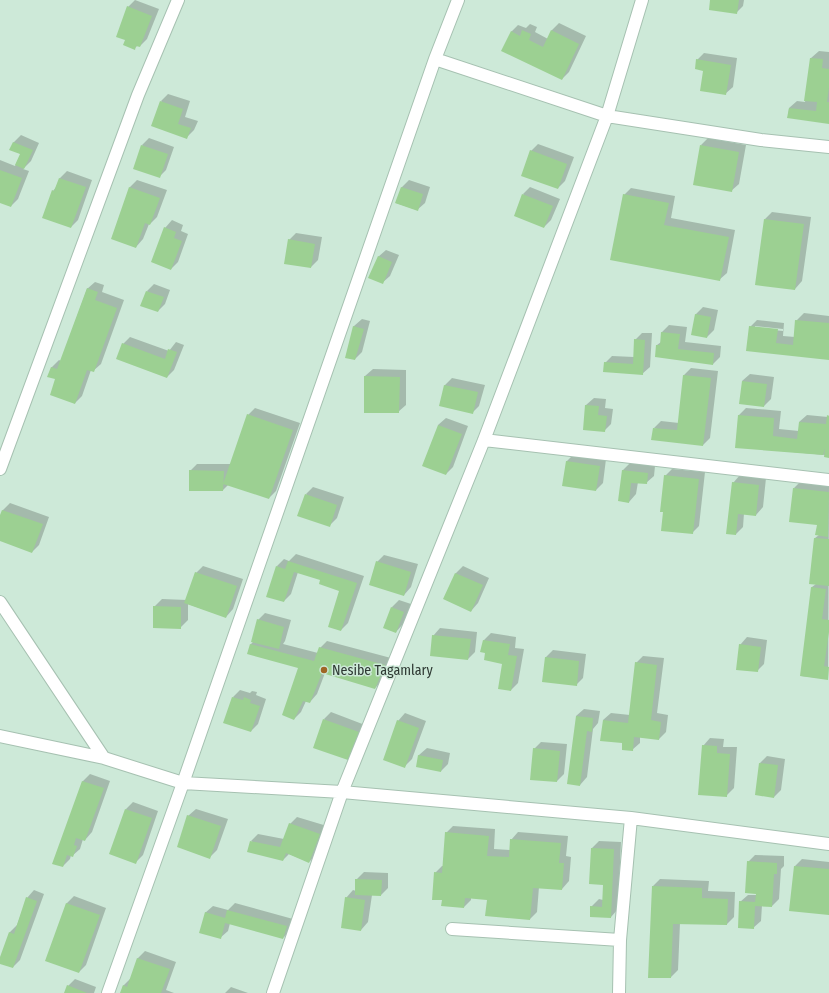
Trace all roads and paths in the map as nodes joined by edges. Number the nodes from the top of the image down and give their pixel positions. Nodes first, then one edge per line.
1 (178, 0) edge
2 (458, 0) edge
3 (642, 0) edge
4 (435, 59) junction
5 (607, 116) junction
6 (829, 147) edge
7 (484, 440) junction
8 (0, 469) edge
9 (829, 480) edge
10 (0, 602) edge
11 (0, 736) edge
12 (104, 758) junction
13 (183, 782) junction
14 (342, 792) junction
15 (632, 818) junction
16 (829, 844) edge
17 (452, 929) dead end
18 (620, 940) junction
19 (108, 993) edge
20 (274, 993) edge
21 (619, 993) edge

1 - 8 street
2 - 4 street
3 - 5 street
4 - 5 street
4 - 13 street
5 - 6 street
5 - 7 street
7 - 9 street
7 - 14 street
10 - 12 street
11 - 12 street
12 - 13 street
13 - 14 street
13 - 19 street
14 - 15 street
14 - 20 street
15 - 16 street
15 - 18 street
17 - 18 street
18 - 21 street

